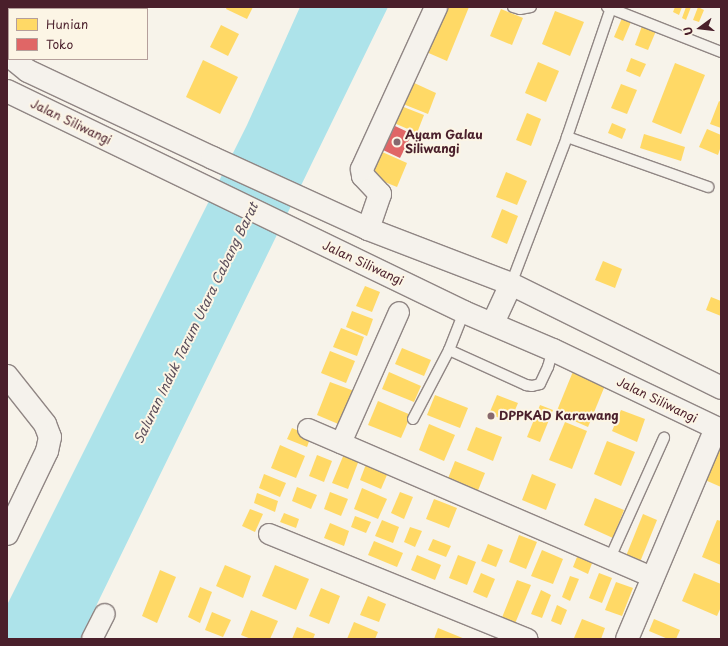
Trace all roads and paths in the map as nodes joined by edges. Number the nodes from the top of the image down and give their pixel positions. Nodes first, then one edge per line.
1 (436, 7) edge
2 (513, 7) edge
3 (531, 7) edge
4 (607, 7) edge
5 (611, 8) edge
6 (721, 52) edge
7 (14, 60) edge
8 (7, 91) edge
9 (567, 137) junction
10 (708, 187) dead end
11 (368, 229) junction
12 (511, 284) junction
13 (400, 312) dead end
14 (464, 312) junction
15 (493, 323) junction
16 (449, 350) junction
17 (553, 350) junction
18 (7, 376) edge
19 (721, 388) edge
20 (413, 419) dead end
21 (308, 429) dead end
22 (718, 429) edge
23 (664, 438) dead end
24 (341, 443) junction
25 (7, 534) edge
26 (269, 534) dead end
27 (610, 558) junction
28 (652, 577) junction
29 (105, 614) dead end
30 (92, 639) edge
31 (528, 639) edge
32 (627, 639) edge

1 - 11 main road
2 - 3 lane
4 - 5 lane
5 - 6 lane
5 - 9 lane
7 - 11 main road
8 - 14 main road, Jalan Siliwangi
9 - 10 lane
9 - 12 lane
11 - 12 main road
12 - 15 main road
12 - 19 main road
13 - 24 street
14 - 15 main road, Jalan Siliwangi
14 - 16 lane
15 - 17 main road, Jalan Siliwangi
16 - 17 lane
16 - 20 lane
17 - 22 main road, Jalan Siliwangi
18 - 25 main road
21 - 24 street
22 - 28 main road
23 - 27 lane
24 - 27 street
26 - 31 street
27 - 28 street
28 - 32 main road
29 - 30 street

